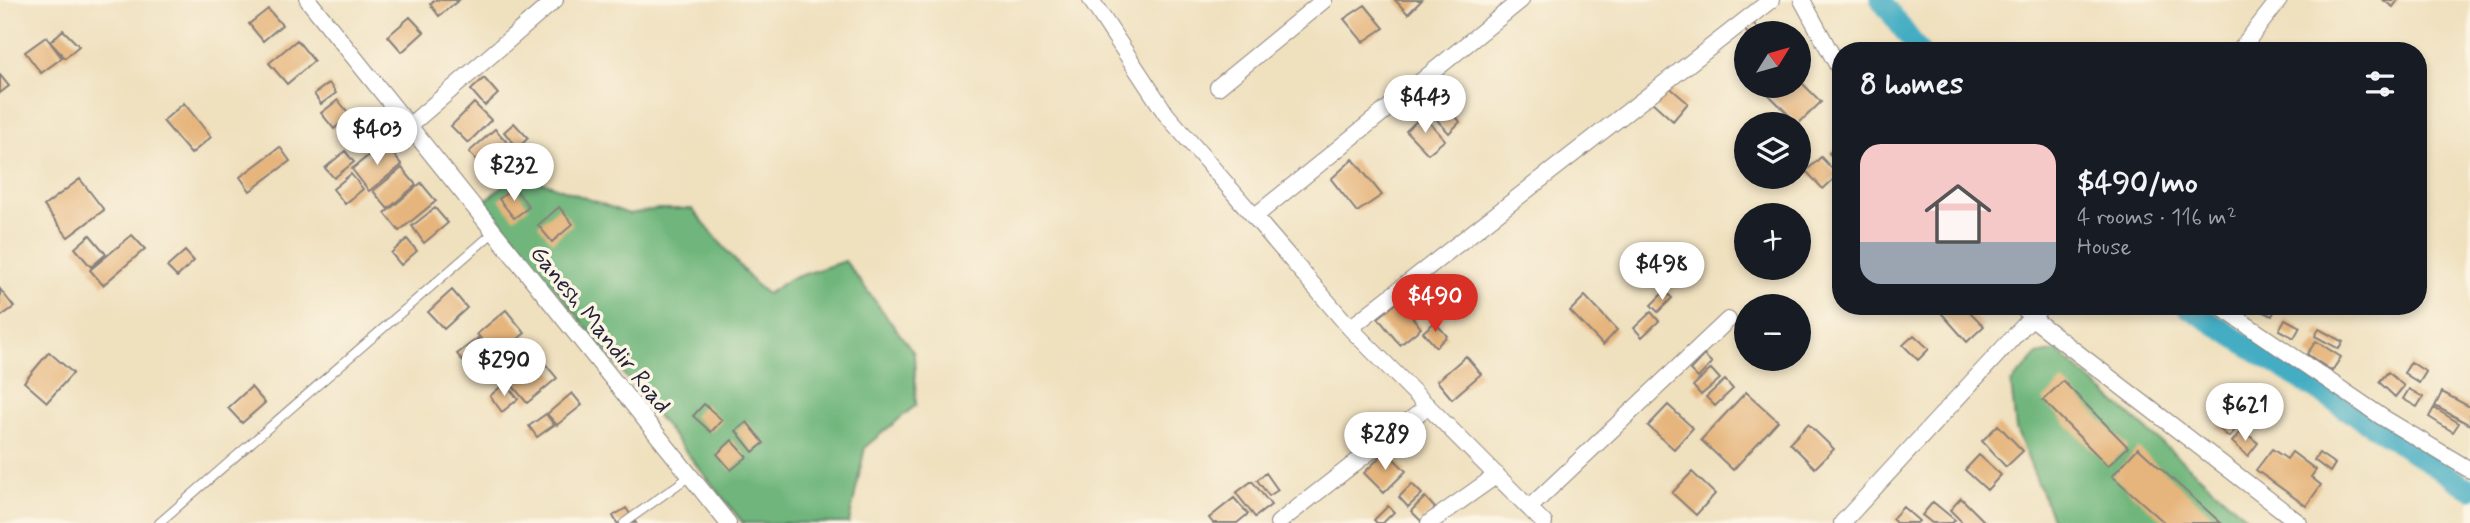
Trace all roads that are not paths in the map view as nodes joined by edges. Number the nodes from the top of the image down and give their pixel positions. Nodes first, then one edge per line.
1 (308, 0) edge
2 (555, 0) edge
3 (1091, 0) edge
4 (1324, 0) edge
5 (1521, 0) edge
6 (1771, 0) edge
7 (1802, 0) edge
8 (2279, 0) edge
9 (2246, 42) edge
10 (1832, 55) edge
11 (1218, 87) dead end
12 (409, 125) junction
13 (1254, 217) junction
14 (494, 232) junction
15 (2028, 315) edge
16 (2038, 315) edge
17 (2231, 315) edge
18 (1728, 320) dead end
19 (1350, 328) junction
20 (1428, 406) junction
21 (2470, 470) edge
22 (1497, 475) junction
23 (690, 476) junction
24 (1529, 508) junction
25 (159, 523) edge
26 (624, 523) edge
27 (728, 523) edge
28 (1278, 523) edge
29 (1429, 523) edge
30 (1544, 523) edge
31 (1842, 523) edge
32 (2299, 523) edge

1 - 12 street, Ganesh Mandir Road
2 - 12 street
3 - 13 street
4 - 11 street
5 - 13 street
6 - 19 street
7 - 10 street
8 - 9 street
12 - 14 street, Ganesh Mandir Road
13 - 19 street
14 - 23 street, Ganesh Mandir Road
14 - 25 lane
15 - 31 street
16 - 32 street
17 - 21 street
18 - 24 street
19 - 20 street
20 - 22 street
20 - 28 street
22 - 24 street
22 - 29 street
23 - 26 lane
23 - 27 street, Ganesh Mandir Road
24 - 30 street

